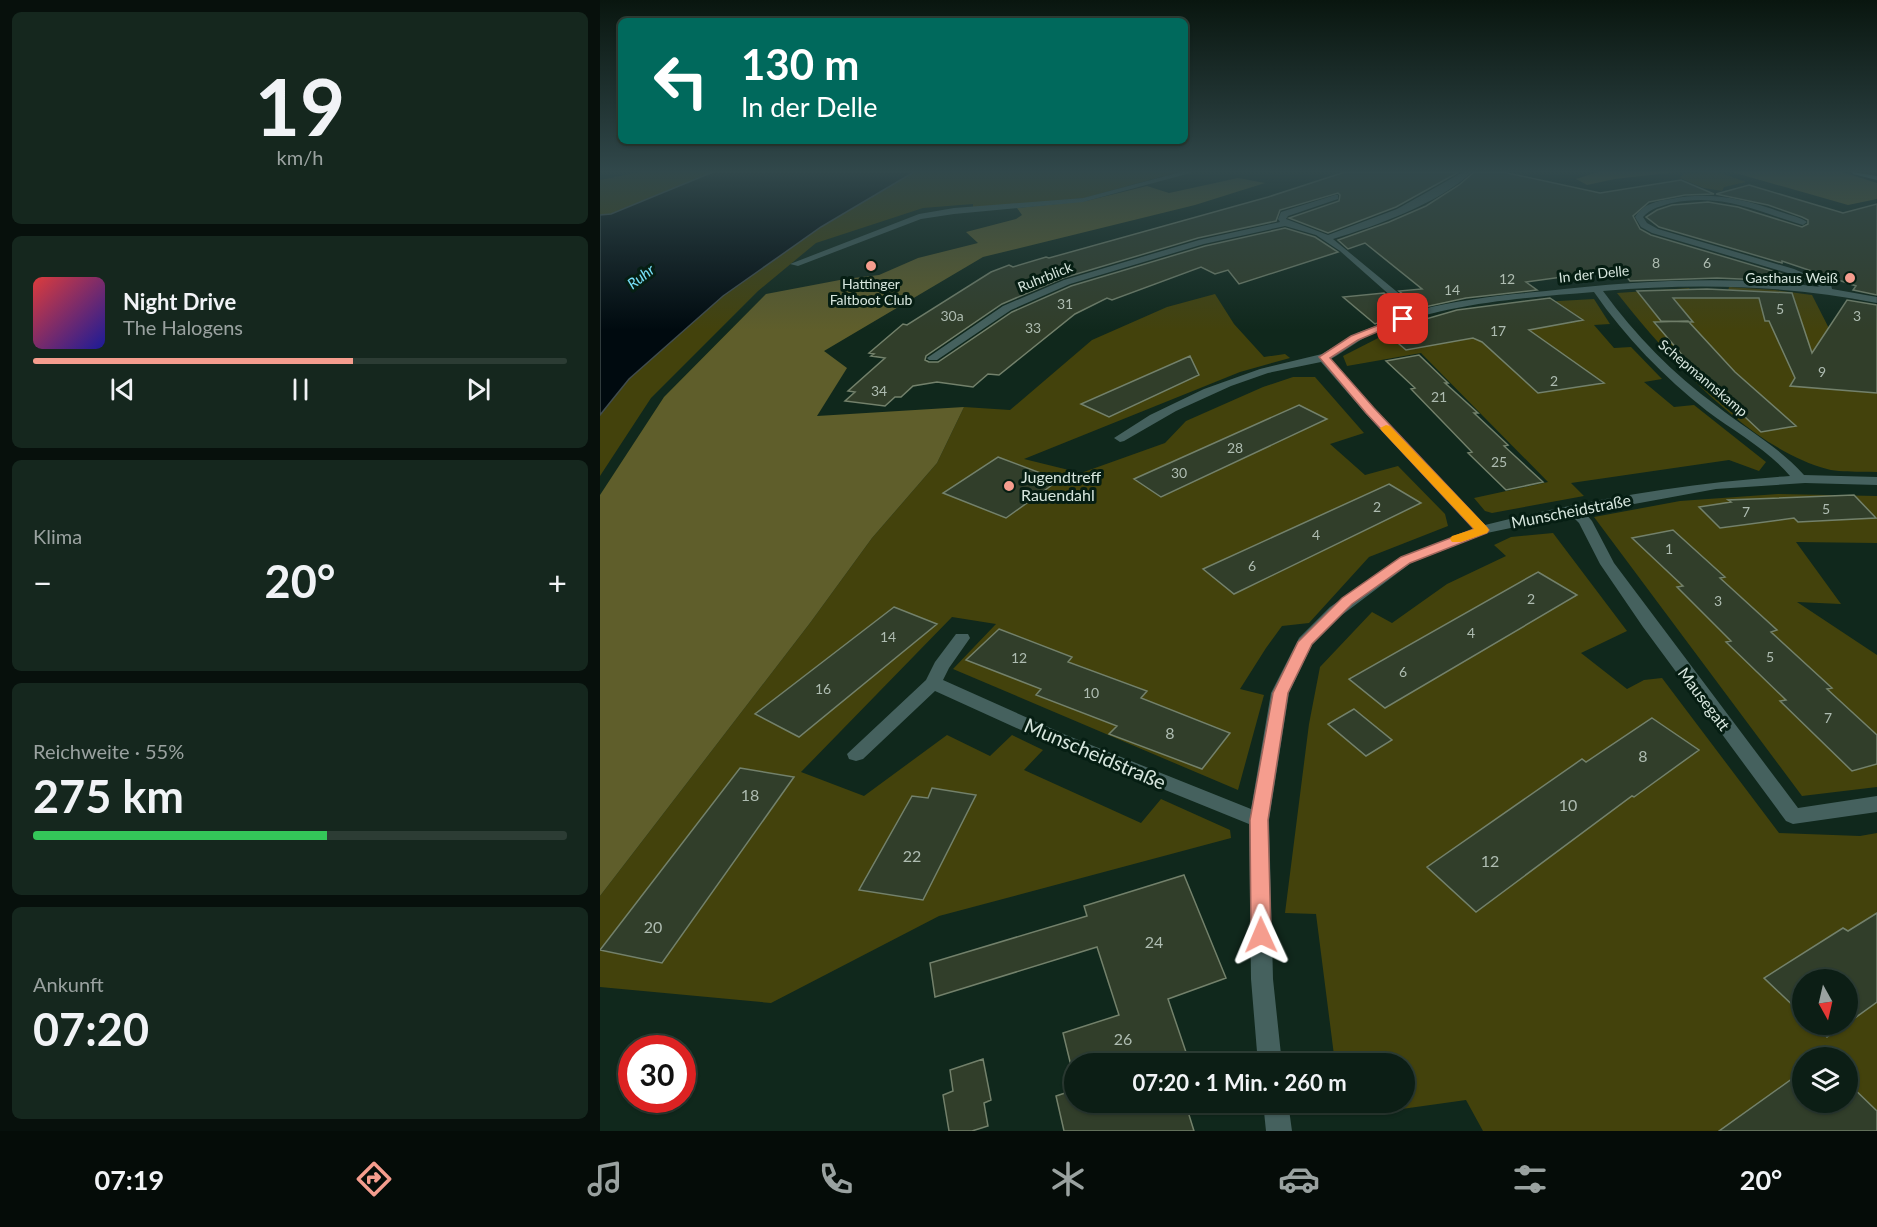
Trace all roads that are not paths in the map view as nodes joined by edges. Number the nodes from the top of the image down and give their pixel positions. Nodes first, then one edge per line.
1 (898, 225) edge
2 (1277, 225) edge
3 (1290, 225) edge
4 (1366, 225) edge
5 (1644, 225) edge
6 (1326, 238) junction
7 (795, 264) dead end
8 (1596, 288) junction
9 (1829, 291) junction
10 (1877, 300) edge
11 (1418, 314) junction
12 (1324, 357) junction
13 (933, 358) dead end
14 (1120, 438) dead end
15 (1801, 480) junction
16 (1877, 481) edge
17 (1573, 509) junction
18 (1482, 530) junction
19 (962, 638) dead end
20 (933, 682) junction
21 (856, 754) dead end
22 (1877, 804) edge
23 (1259, 820) junction
24 (1269, 1053) edge
25 (1277, 1113) edge
26 (1279, 1131) edge

1 - 7 street
2 - 13 street, Ruhrblick
3 - 6 street
4 - 6 street
5 - 9 street
6 - 11 street
8 - 9 street, In der Delle
8 - 11 street, In der Delle
8 - 15 street, Schepmannskamp
9 - 10 street, In der Delle
11 - 12 street, In der Delle
12 - 14 street, In der Delle
12 - 18 street
15 - 16 street, Munscheidstraße
15 - 17 street, Munscheidstraße
17 - 18 street, Munscheidstraße
17 - 22 street, Mausegatt
18 - 23 street, Munscheidstraße
19 - 20 street
20 - 21 street
20 - 23 street, Munscheidstraße
23 - 24 street, Munscheidstraße
25 - 26 street

